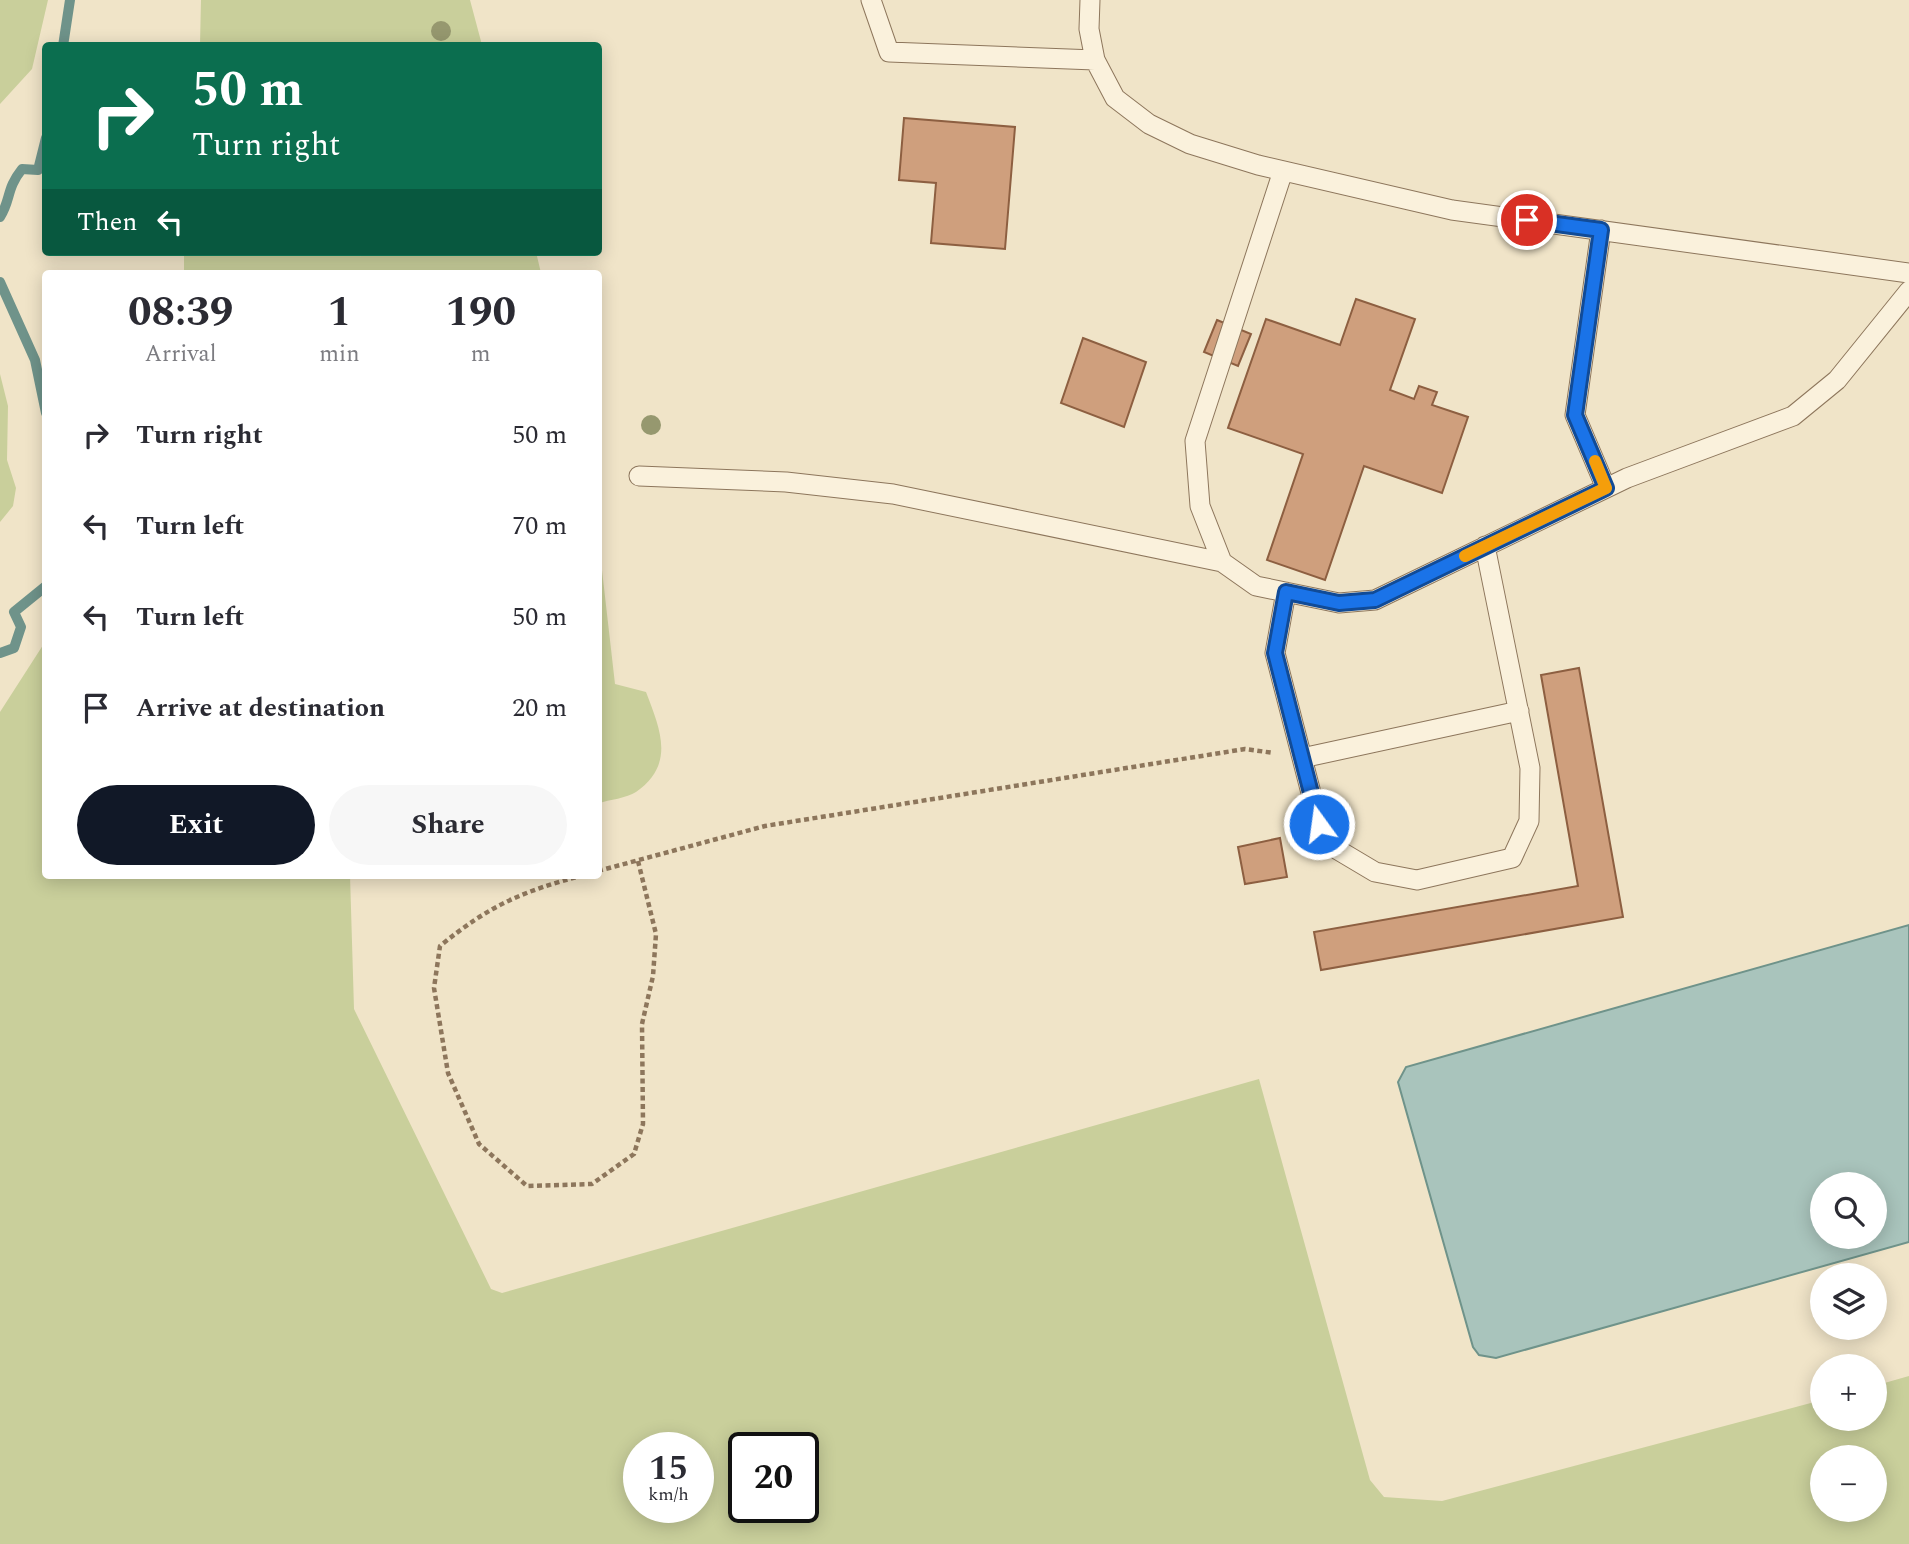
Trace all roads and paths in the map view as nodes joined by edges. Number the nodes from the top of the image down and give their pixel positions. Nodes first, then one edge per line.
1 (871, 0) edge
2 (1090, 0) edge
3 (1095, 60) junction
4 (1283, 171) junction
5 (1601, 230) junction
6 (1908, 281) edge
7 (639, 476) dead end
8 (1606, 488) junction
9 (1485, 546) junction
10 (1222, 562) junction
11 (1286, 592) junction
12 (1519, 711) junction
13 (1302, 758) junction
14 (638, 861) junction
15 (602, 870) edge
16 (569, 879) edge

1 - 3 lane
2 - 3 lane
3 - 4 lane
4 - 5 lane
4 - 10 lane
5 - 6 lane
5 - 8 lane
6 - 8 lane
7 - 10 lane
8 - 9 lane
9 - 11 lane
9 - 12 lane
10 - 11 lane
11 - 13 lane
12 - 13 lane
12 - 13 lane
13 - 14 path
14 - 15 path
14 - 16 path

